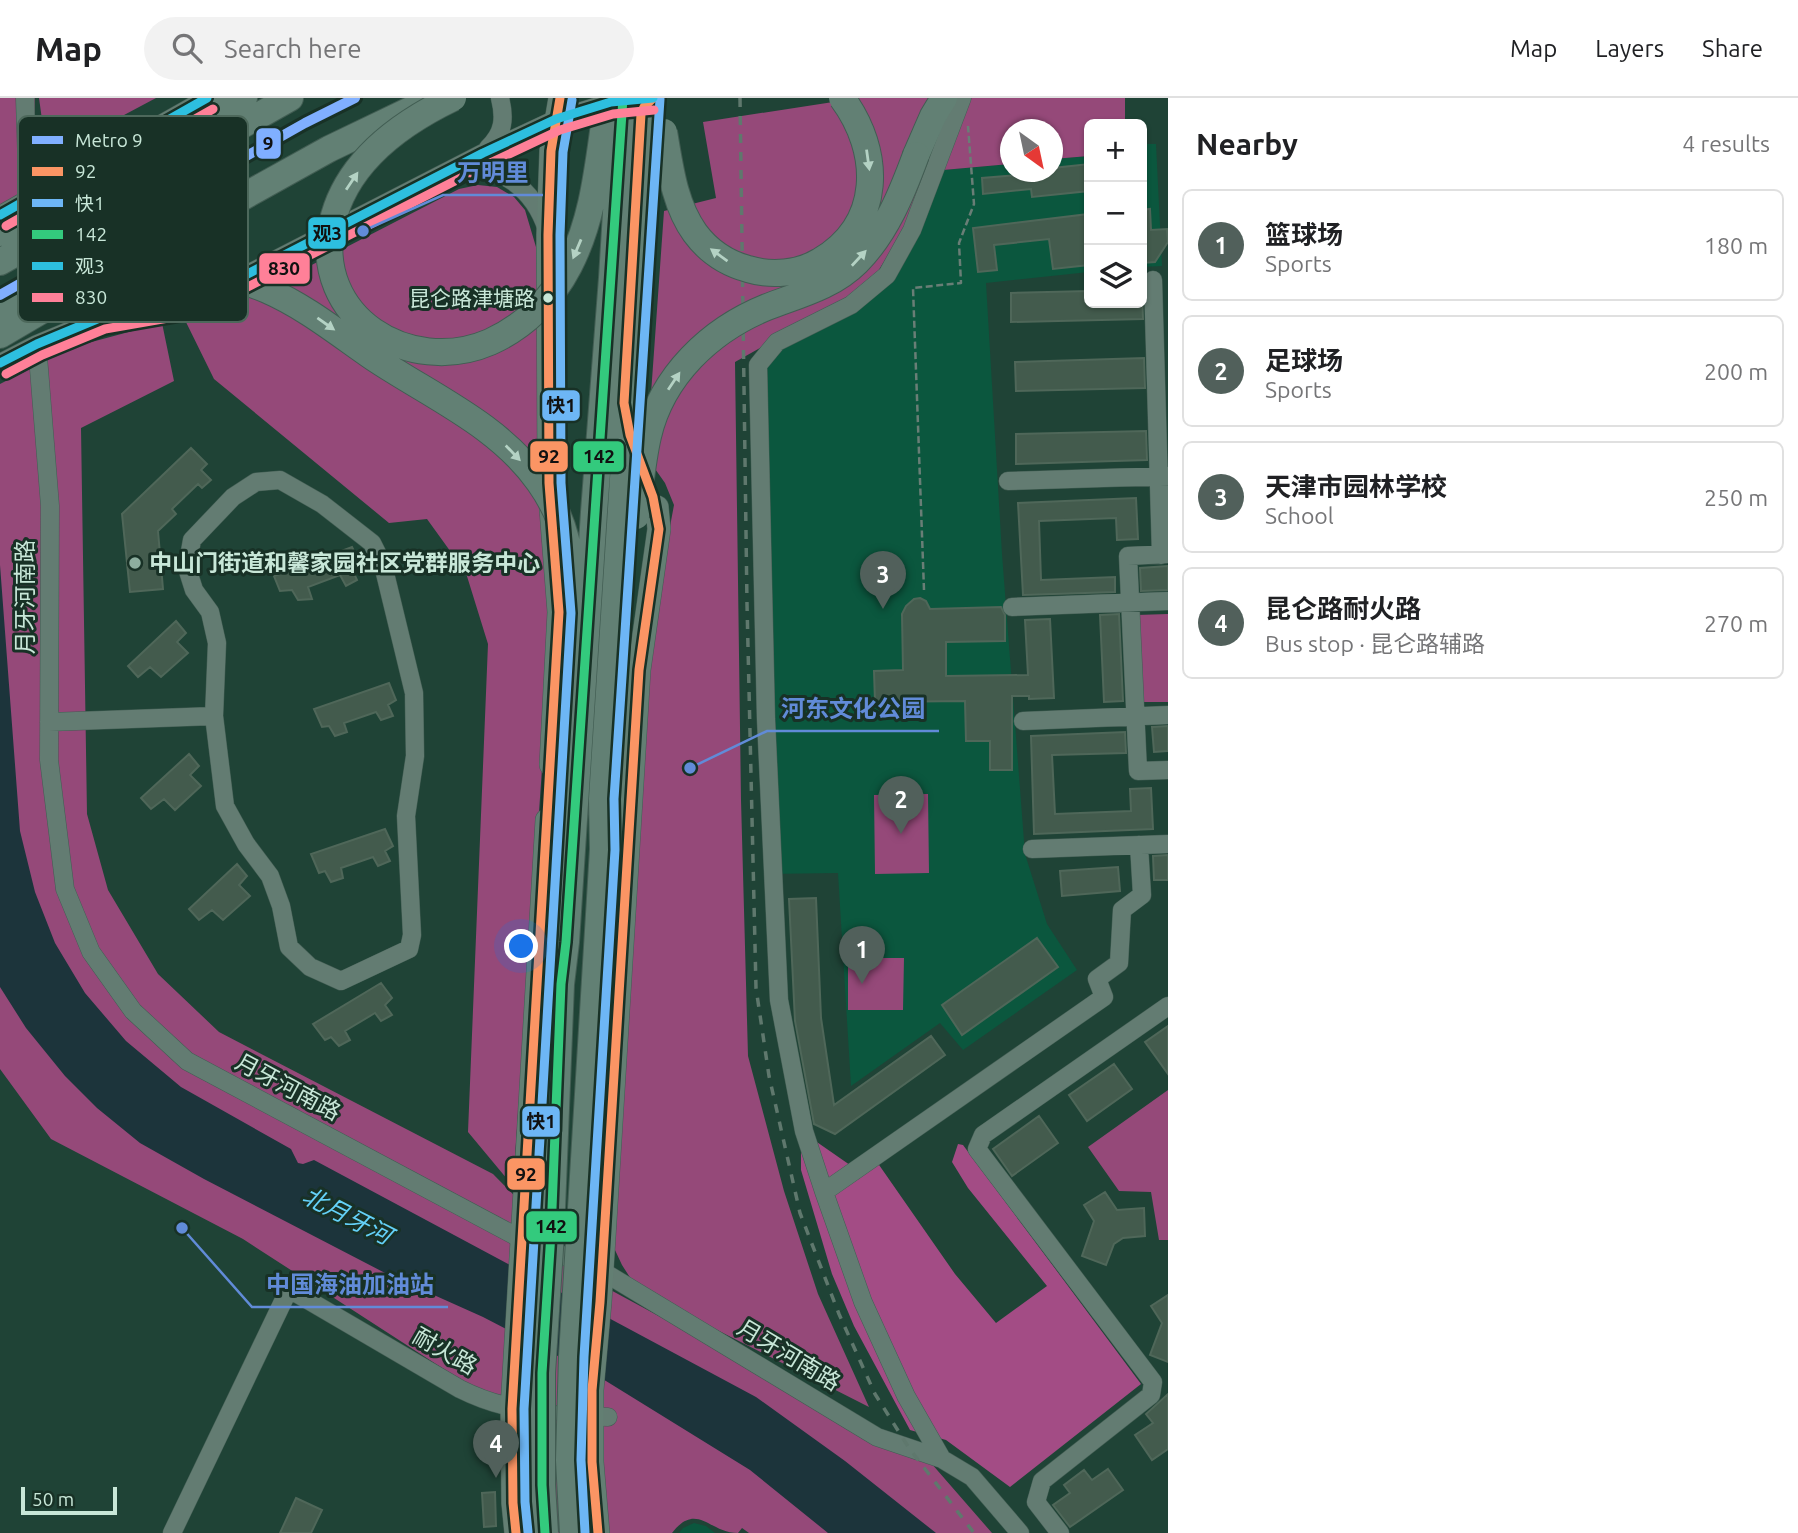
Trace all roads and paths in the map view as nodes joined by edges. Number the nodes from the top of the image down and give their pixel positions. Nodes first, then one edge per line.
1 (25, 98) edge
2 (207, 98) edge
3 (290, 98) edge
4 (395, 98) edge
5 (437, 98) edge
6 (453, 98) edge
7 (500, 98) edge
8 (651, 98) edge
9 (665, 98) edge
10 (842, 98) edge
11 (944, 98) edge
12 (962, 98) edge
13 (239, 100) edge
14 (608, 102) edge
15 (558, 108) edge
16 (26, 116) edge
17 (175, 116) edge
18 (209, 116) edge
19 (248, 122) edge
20 (968, 124) dead end
21 (664, 132) junction
22 (483, 153) junction
23 (444, 175) junction
24 (248, 178) edge
25 (248, 194) edge
26 (18, 205) edge
27 (0, 215) edge
28 (18, 222) edge
29 (0, 233) edge
30 (548, 235) junction
31 (18, 252) edge
32 (0, 262) edge
33 (248, 274) edge
34 (1153, 280) dead end
35 (248, 283) edge
36 (90, 322) edge
37 (37, 344) junction
38 (0, 363) edge
39 (1163, 477) edge
40 (1008, 481) dead end
41 (647, 512) junction
42 (1164, 554) edge
43 (924, 590) dead end
44 (1168, 601) edge
45 (1130, 603) junction
46 (1012, 607) dead end
47 (572, 632) junction
48 (1168, 715) edge
49 (214, 716) junction
50 (1136, 716) junction
51 (1023, 721) dead end
52 (49, 722) junction
53 (1168, 770) edge
54 (1168, 844) edge
55 (1139, 845) junction
56 (603, 849) junction
57 (1032, 849) dead end
58 (561, 984) junction
59 (1168, 1006) edge
60 (824, 1192) junction
61 (522, 1252) junction
62 (602, 1271) junction
63 (512, 1409) junction
64 (601, 1418) junction
65 (942, 1459) junction
66 (172, 1533) edge
67 (516, 1533) edge
68 (545, 1533) edge
69 (573, 1533) edge
70 (598, 1533) edge
71 (1020, 1533) edge
72 (1060, 1533) edge

1 - 16 street
2 - 17 street
3 - 19 highway
4 - 24 highway
5 - 25 highway
14 -> 6 highway, bridge
7 - 22 street
8 - 14 main road
8 - 56 highway, bridge
9 - 21 highway
10 -> 21 highway, bridge
41 -> 11 highway, bridge
12 - 60 street
13 - 18 highway
14 - 15 street
14 - 47 highway, bridge
14 - 58 highway, bridge
15 - 22 street
15 - 30 main road
20 - 43 path
21 - 41 highway, bridge
22 - 23 street
23 - 30 street
23 - 33 street
26 - 27 street
28 - 29 highway
30 - 61 main road
31 - 32 highway
34 - 39 street
35 -> 47 highway, bridge
36 - 37 street
37 - 38 street
37 - 52 street, 月牙河南路
39 - 40 street
39 - 42 street
41 - 56 highway, bridge
41 - 62 main road
42 - 45 street
44 - 45 street
45 - 46 street
45 - 50 street
47 - 58 highway, bridge
48 - 50 street
49 - 49 street
49 - 52 street
50 - 51 street
50 - 53 street
52 - 61 street, 月牙河南路
54 - 55 street
55 - 57 street
55 - 60 street
56 - 69 highway, bridge
58 - 68 highway, bridge
59 - 72 street
60 - 65 street
61 - 62 street, 月牙河南路
61 - 63 main road
62 - 64 main road
62 - 65 street, 月牙河南路
63 - 64 street, 耐火路
63 - 66 street, 耐火路
63 - 67 main road
64 - 70 main road
65 - 71 street, 月牙河南路

